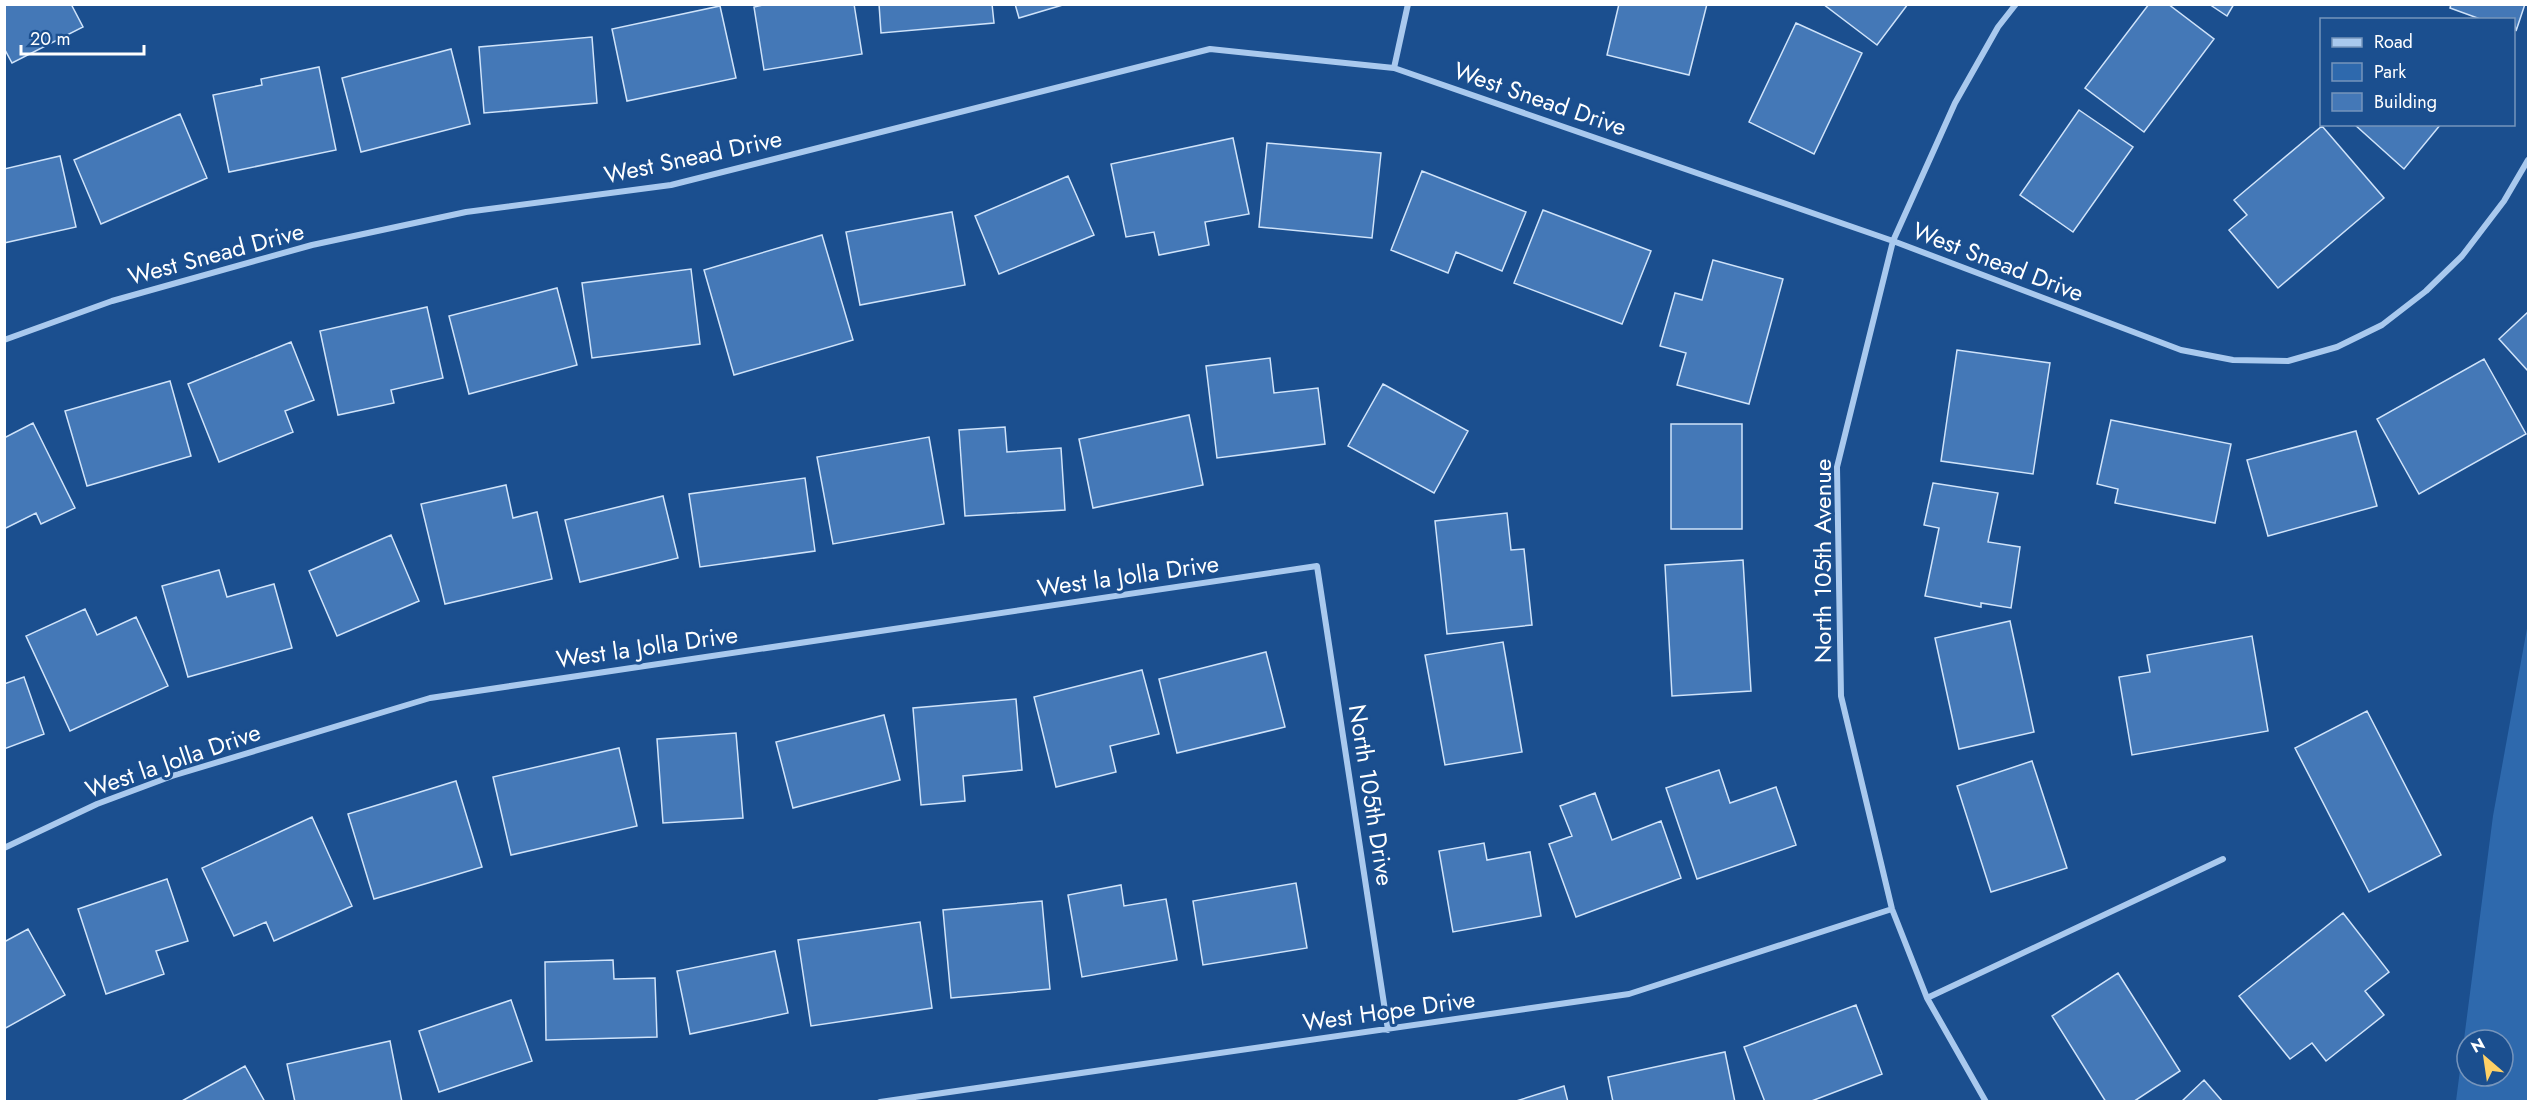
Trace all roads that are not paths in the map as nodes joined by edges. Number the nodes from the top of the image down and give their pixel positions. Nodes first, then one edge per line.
1 (1408, 4) edge
2 (2016, 4) edge
3 (1394, 68) junction
4 (2529, 160) edge
5 (1893, 241) junction
6 (4, 340) edge
7 (1317, 566) joint
8 (4, 848) edge
9 (2223, 859) dead end
10 (1892, 909) junction
11 (1928, 998) junction
12 (1388, 1030) junction
13 (880, 1101) edge
14 (1986, 1101) edge

1 - 3 street
2 - 5 street, North 105th Avenue
3 - 5 street, West Snead Drive
3 - 6 street, West Snead Drive
4 - 5 street, West Snead Drive
5 - 10 street, North 105th Avenue
7 - 8 street, West la Jolla Drive
7 - 12 street, North 105th Drive
9 - 11 street
10 - 11 street, North 105th Avenue
10 - 12 street, West Hope Drive
11 - 14 street, North 105th Avenue
12 - 13 street, West Hope Drive

